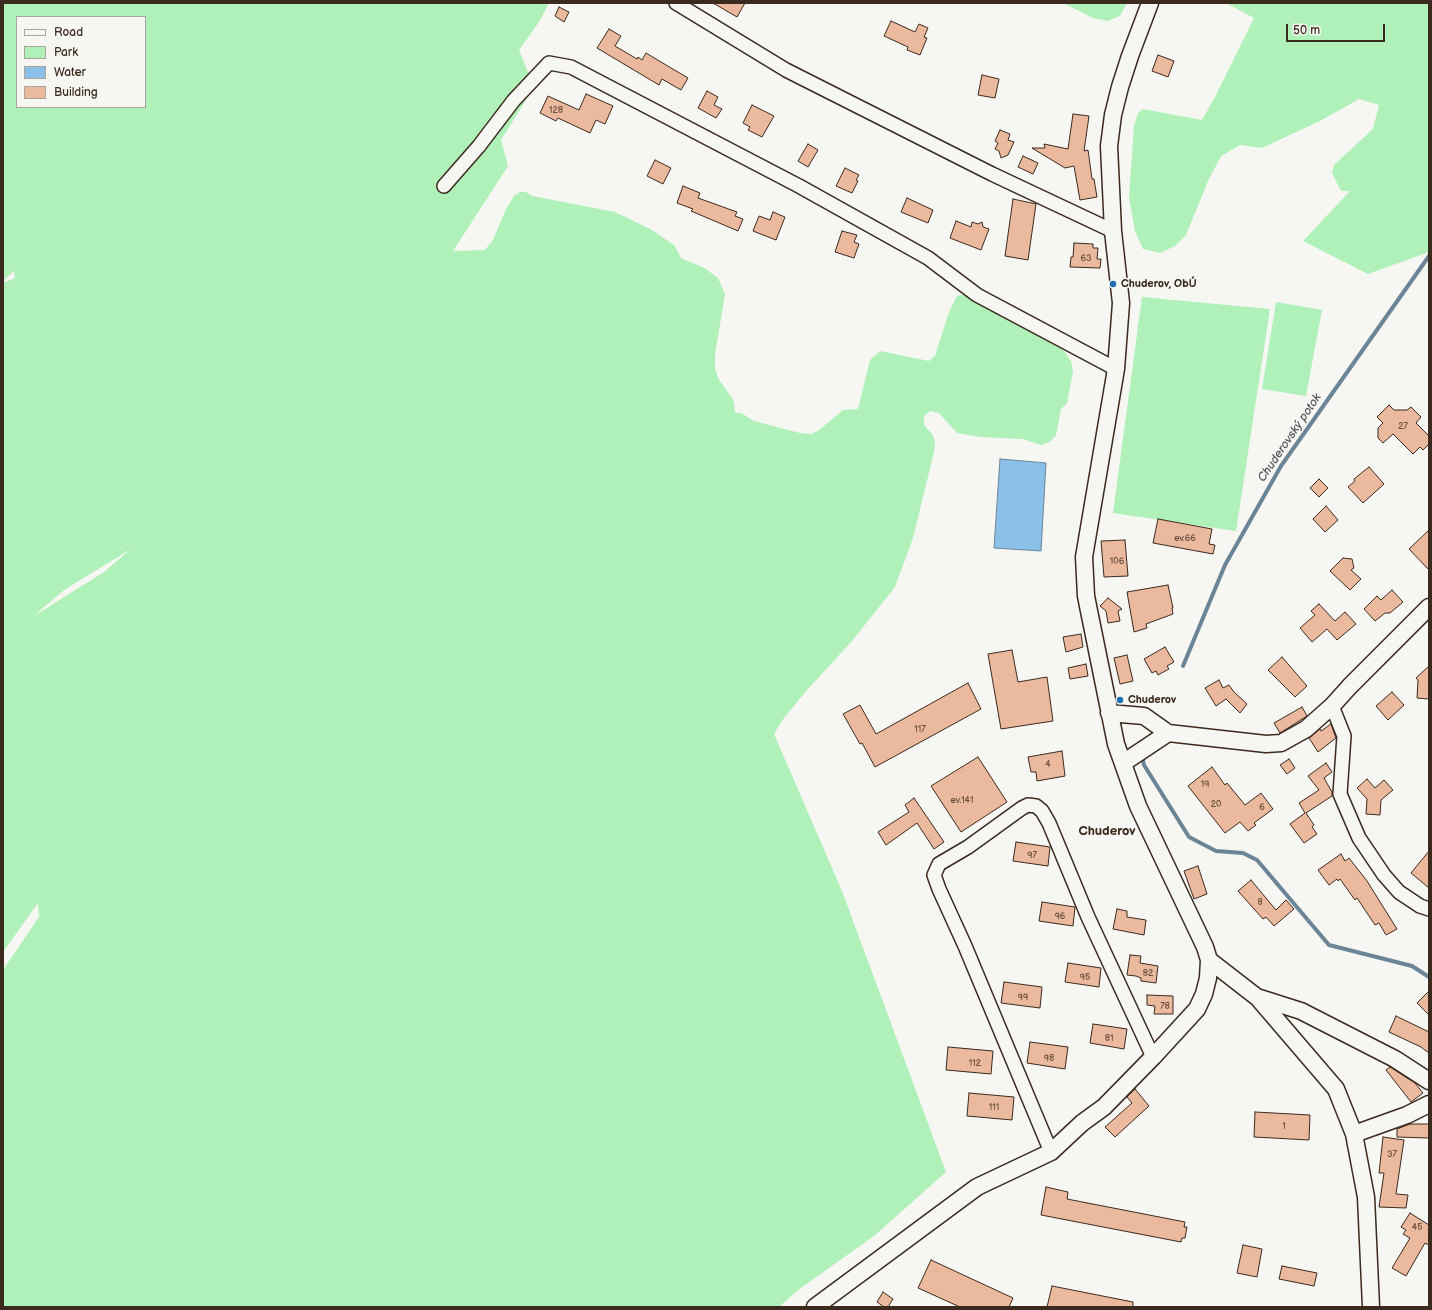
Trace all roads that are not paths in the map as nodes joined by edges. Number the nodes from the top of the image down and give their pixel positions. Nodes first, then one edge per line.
1 (676, 3) edge
2 (1150, 3) edge
3 (444, 186) dead end
4 (1113, 231) junction
5 (1116, 369) junction
6 (1429, 608) edge
7 (1332, 706) junction
8 (1109, 713) junction
9 (1156, 724) junction
10 (1129, 759) junction
11 (1429, 909) edge
12 (1209, 960) junction
13 (1256, 997) junction
14 (1153, 1057) junction
15 (1429, 1081) edge
16 (1429, 1104) edge
17 (1354, 1134) junction
18 (1051, 1152) junction
19 (815, 1307) edge
20 (1371, 1307) edge

1 - 4 street
2 - 4 street
3 - 5 street
4 - 5 street
5 - 8 street
6 - 7 street
7 - 9 street
7 - 11 street
8 - 9 street
8 - 10 street
9 - 10 street
10 - 12 street
12 - 13 street
12 - 14 street
13 - 15 street
13 - 17 street
14 - 18 street
14 - 18 street
16 - 17 street
17 - 20 street
18 - 19 street

